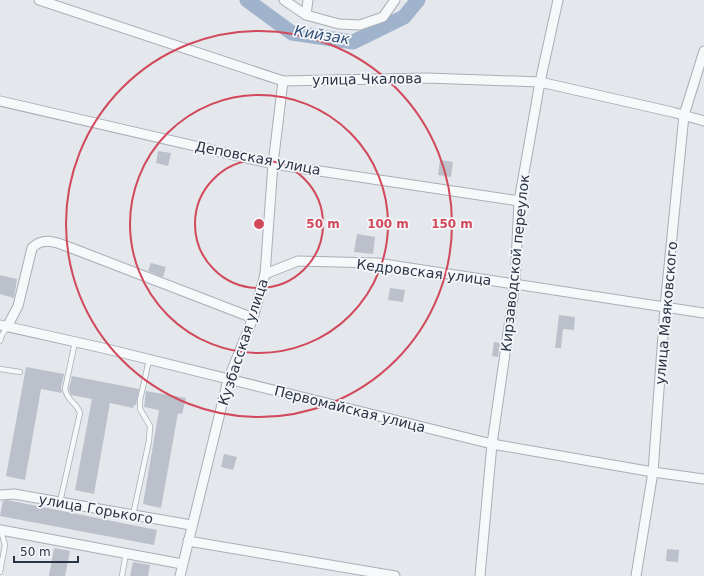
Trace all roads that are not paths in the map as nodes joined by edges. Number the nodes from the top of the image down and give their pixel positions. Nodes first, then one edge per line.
1 (39, 0) edge
2 (284, 0) edge
3 (308, 0) edge
4 (395, 0) edge
5 (558, 0) edge
6 (306, 15) junction
7 (704, 51) edge
8 (283, 81) junction
9 (540, 82) junction
10 (0, 101) edge
11 (684, 115) junction
12 (704, 122) edge
13 (273, 164) junction
14 (519, 201) junction
15 (265, 274) junction
16 (515, 284) junction
17 (665, 307) junction
18 (704, 313) edge
19 (253, 318) junction
20 (4, 326) edge
21 (0, 341) edge
22 (75, 342) junction
23 (149, 360) junction
24 (0, 369) edge
25 (20, 372) dead end
26 (228, 380) junction
27 (492, 444) junction
28 (653, 472) junction
29 (704, 479) edge
30 (0, 495) edge
31 (60, 502) junction
32 (133, 515) junction
33 (191, 525) junction
34 (0, 529) edge
35 (188, 541) junction
36 (126, 553) junction
37 (182, 564) junction
38 (0, 572) edge
39 (122, 576) edge
40 (180, 576) edge
41 (395, 576) edge
42 (480, 576) edge
43 (636, 576) edge

1 - 8 street, улица Чкалова
2 - 6 street
3 - 6 street
4 - 6 street
5 - 9 street, Кирзаводской переулок
7 - 11 street, улица Маяковского
8 - 9 street, улица Чкалова
8 - 13 street, Кузбасская улица
9 - 11 street, улица Чкалова
9 - 14 street, Кирзаводской переулок
10 - 13 street, Деповская улица
11 - 12 street, улица Чкалова
11 - 17 street, улица Маяковского
13 - 14 street, Деповская улица
13 - 15 street, Кузбасская улица
14 - 16 street, Кирзаводской переулок
15 - 16 street, Кедровская улица
15 - 19 street, Кузбасская улица
16 - 17 street, Кедровская улица
16 - 27 street, Кирзаводской переулок
17 - 18 street, Кедровская улица
17 - 28 street, улица Маяковского
19 - 20 street
19 - 26 street, Кузбасская улица
20 - 21 lane
20 - 22 street, Первомайская улица
22 - 23 street, Первомайская улица
22 - 31 lane
23 - 26 street, Первомайская улица
23 - 32 lane
24 - 25 lane
26 - 27 street, Первомайская улица
26 - 33 street, Кузбасская улица
27 - 28 street, Первомайская улица
27 - 42 street, Кирзаводской переулок
28 - 29 street, Первомайская улица
28 - 43 street, улица Маяковского
30 - 31 street, улица Горького
31 - 32 street, улица Горького
32 - 33 street, улица Горького
33 - 35 street, Кузбасская улица
34 - 36 street
34 - 38 lane
35 - 37 street, Кузбасская улица
35 - 41 street
36 - 37 street
36 - 39 lane
37 - 40 street, Кузбасская улица

